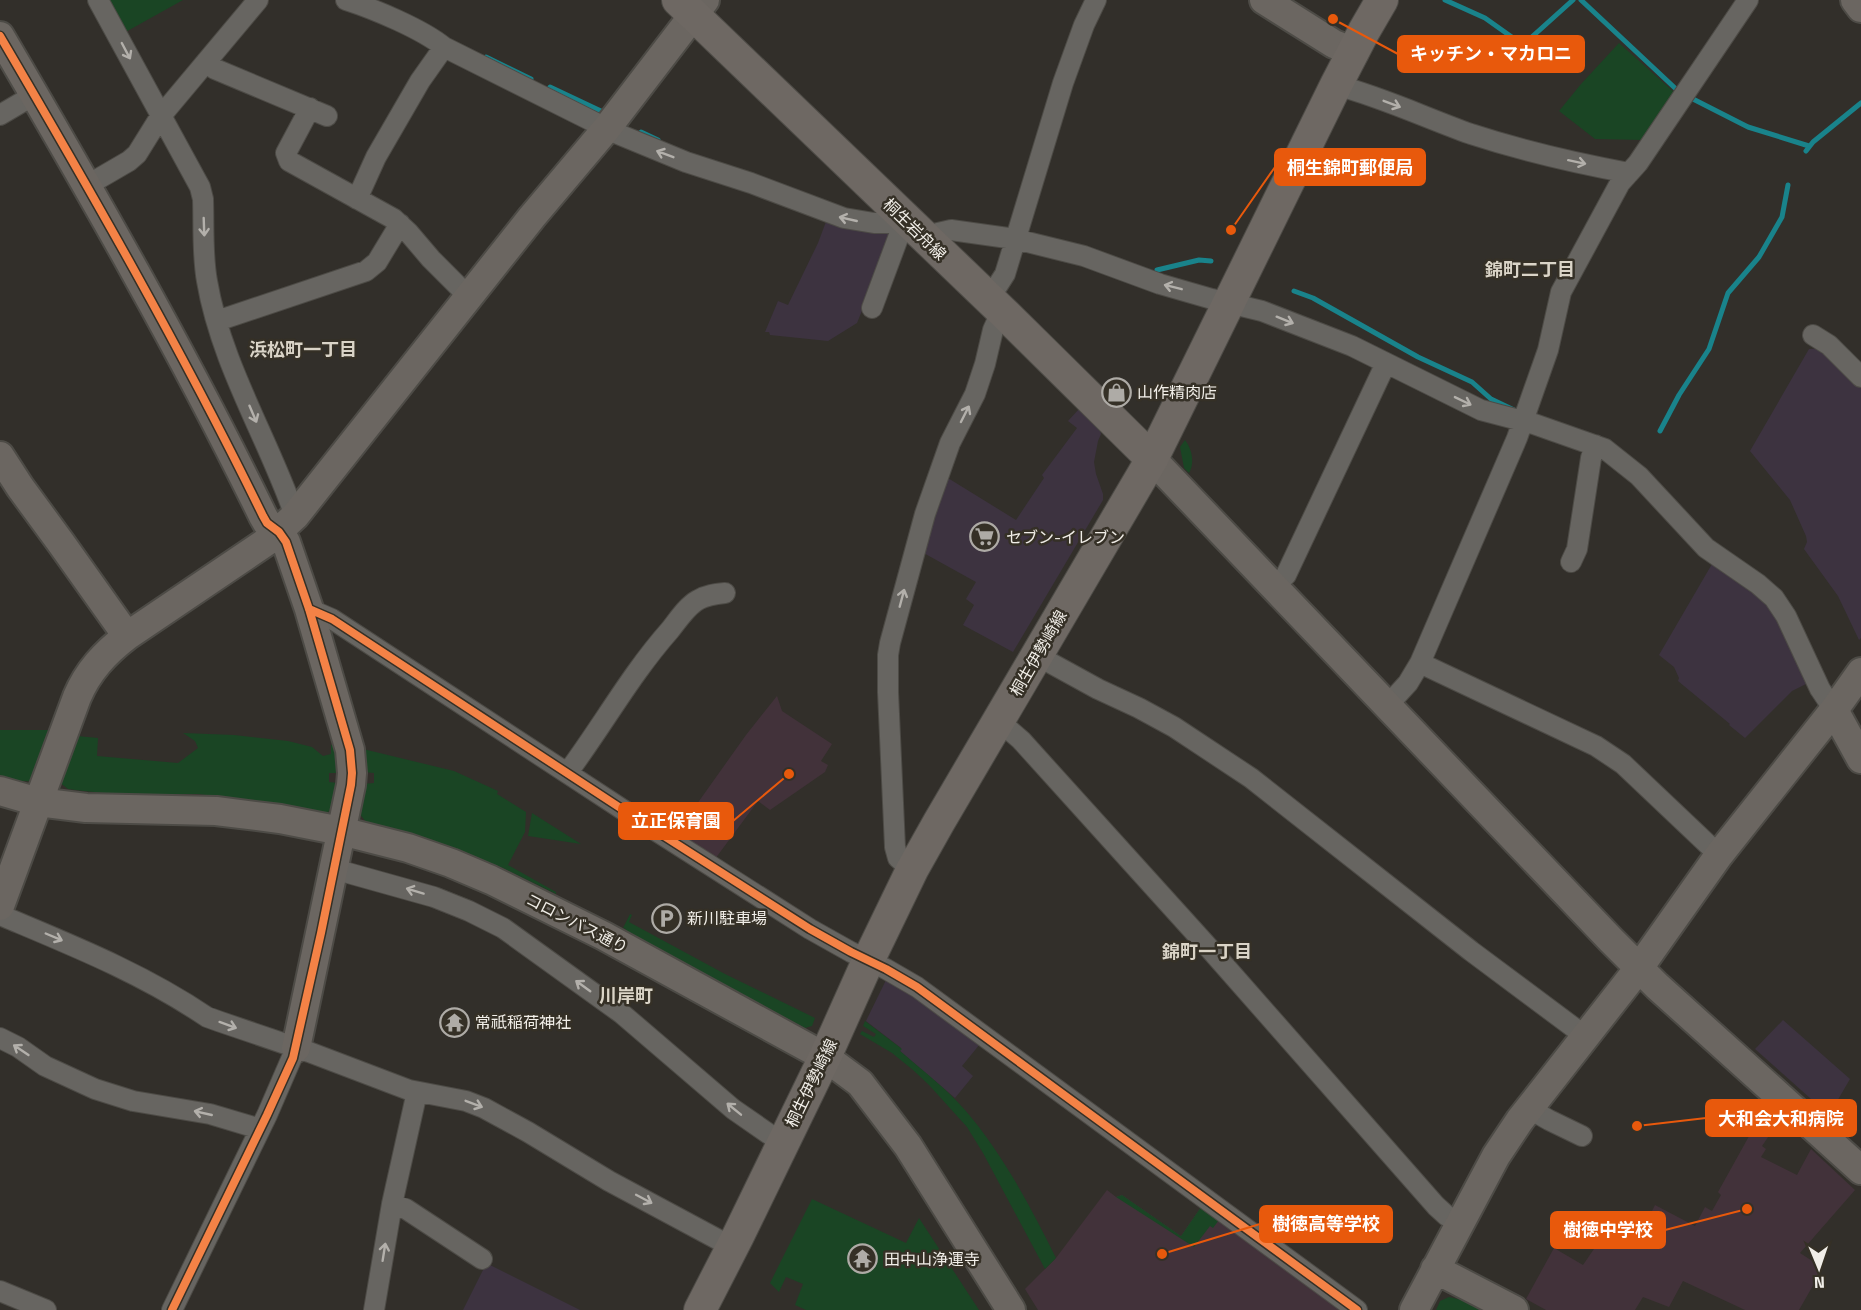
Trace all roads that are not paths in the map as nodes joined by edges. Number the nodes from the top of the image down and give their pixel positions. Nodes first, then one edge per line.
1 (98, 0) edge
2 (258, 0) edge
3 (346, 0) edge
4 (1096, 0) edge
5 (1264, 0) edge
6 (1382, 0) edge
7 (1749, 0) edge
8 (1855, 0) edge
9 (692, 5) edge
10 (1861, 8) edge
11 (0, 36) edge
12 (444, 47) junction
13 (1354, 52) junction
14 (206, 62) junction
15 (1336, 85) junction
16 (34, 95) junction
17 (0, 115) edge
18 (160, 117) junction
19 (607, 128) junction
20 (1629, 173) junction
21 (86, 186) junction
22 (357, 199) junction
23 (400, 224) junction
24 (916, 230) junction
25 (1015, 239) junction
26 (470, 297) junction
27 (1230, 302) junction
28 (995, 305) junction
29 (872, 308) dead end
30 (217, 321) junction
31 (1813, 335) dead end
32 (1386, 363) junction
33 (1861, 377) edge
34 (1523, 422) junction
35 (1595, 445) junction
36 (0, 456) edge
37 (1152, 459) junction
38 (287, 524) junction
39 (1571, 562) dead end
40 (1274, 588) junction
41 (724, 593) dead end
42 (309, 609) junction
43 (127, 636) junction
44 (1036, 656) junction
45 (1420, 663) junction
46 (1861, 672) edge
47 (1387, 706) junction
48 (1833, 710) junction
49 (999, 721) junction
50 (1861, 759) edge
51 (568, 772) junction
52 (0, 791) edge
53 (42, 792) junction
54 (341, 831) junction
55 (1719, 855) junction
56 (334, 869) junction
57 (912, 870) junction
58 (0, 906) edge
59 (0, 915) edge
60 (868, 960) junction
61 (1640, 968) junction
62 (1585, 1036) junction
63 (0, 1038) edge
64 (296, 1048) junction
65 (825, 1057) junction
66 (417, 1092) junction
67 (1528, 1108) junction
68 (260, 1129) junction
69 (1582, 1136) dead end
70 (782, 1143) junction
71 (1861, 1170) edge
72 (392, 1204) junction
73 (1460, 1223) junction
74 (732, 1247) junction
75 (482, 1259) dead end
76 (1435, 1269) junction
77 (0, 1291) edge
78 (46, 1310) edge
79 (172, 1310) edge
80 (374, 1310) edge
81 (700, 1310) edge
82 (1011, 1310) edge
83 (1357, 1310) edge
84 (1414, 1310) edge
85 (1514, 1310) edge

1 -> 18 street
2 - 14 street
3 - 12 street
4 - 25 street
5 - 13 street
6 - 13 main road, 桐生伊勢崎線
7 - 20 street
8 - 10 street
9 - 19 street
9 - 24 main road, 桐生岩舟線
11 - 16 street
12 - 19 street
12 - 22 street
13 - 15 main road, 桐生伊勢崎線
14 - 18 street
14 - 22 street
15 -> 20 street
15 - 27 main road, 桐生伊勢崎線
16 - 17 street
16 - 21 street
18 - 21 street
18 -> 30 street
24 -> 19 street
19 - 26 street
20 - 34 street
21 - 38 street
22 - 23 street
23 - 26 street
23 - 30 street
24 - 25 street
24 - 28 main road, 桐生岩舟線
24 - 29 street
27 -> 25 street
25 - 28 street
26 - 38 street
27 -> 32 street
27 - 37 main road, 桐生伊勢崎線
28 - 37 main road, 桐生岩舟線
57 -> 28 street
30 -> 38 street
31 - 33 street
32 -> 34 street
32 - 40 street
34 - 35 street
34 - 45 street
35 - 39 street
35 - 48 street
36 - 43 street
37 - 40 street
37 - 44 main road, 桐生伊勢崎線
38 - 42 street
38 - 43 street
40 - 47 street
41 - 51 street
42 - 51 street
42 - 54 street
43 - 53 street
44 - 49 main road, 桐生伊勢崎線
44 - 62 street
45 - 47 street
45 - 55 street
46 - 48 street
47 - 61 street
48 - 50 street
48 - 55 street
49 - 57 main road, 桐生伊勢崎線
49 - 73 street
51 - 60 street
52 - 53 street, コロンバス通り
53 - 54 street, コロンバス通り
53 - 58 street
54 - 56 street
54 - 65 street, コロンバス通り
55 - 61 street
56 - 64 street
70 -> 56 street
57 - 60 main road, 桐生伊勢崎線
59 -> 64 street
60 - 65 main road, 桐生伊勢崎線
60 - 83 street
61 - 62 street
61 - 71 street
62 - 67 street
68 -> 63 street
64 - 66 street
64 - 68 street
65 - 70 main road, 桐生伊勢崎線
65 - 82 street, コロンバス通り
66 - 72 street
66 -> 74 street
67 - 69 street
67 - 73 street
68 - 79 street
70 - 74 main road, 桐生伊勢崎線
72 - 75 street
80 -> 72 street
73 - 76 street
74 - 81 main road, 桐生伊勢崎線
76 - 84 street
76 - 85 street
77 - 78 street

